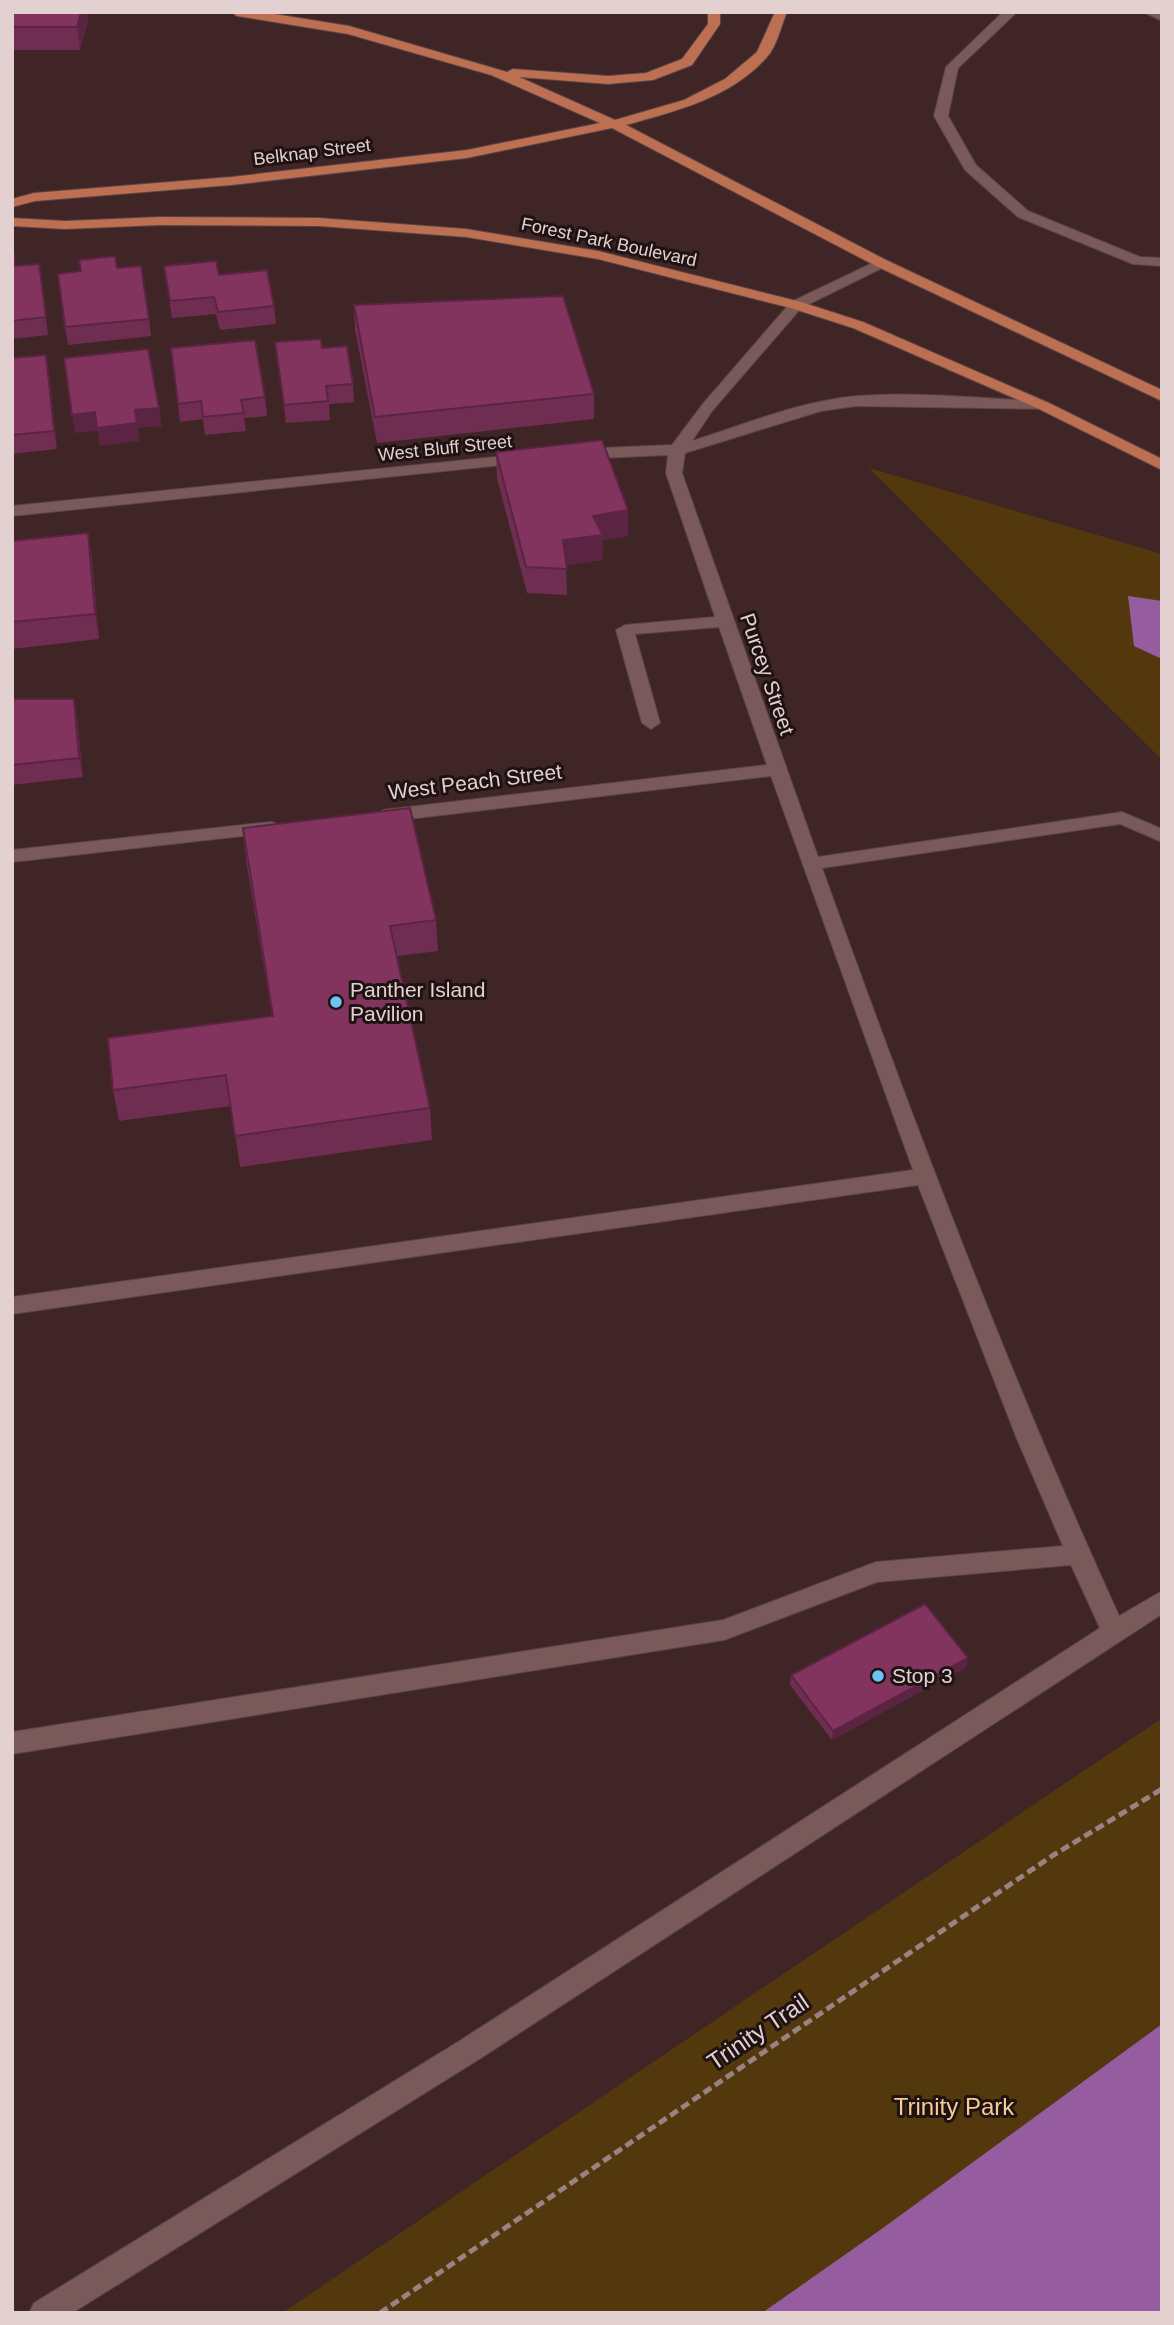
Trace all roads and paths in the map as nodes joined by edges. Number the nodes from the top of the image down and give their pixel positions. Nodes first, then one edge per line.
1 (237, 12) edge
2 (714, 12) edge
3 (781, 12) edge
4 (1012, 12) edge
5 (1150, 12) edge
6 (1162, 17) edge
7 (496, 72) junction
8 (614, 124) junction
9 (12, 203) edge
10 (12, 222) edge
11 (1162, 262) edge
12 (881, 263) junction
13 (796, 305) junction
14 (1162, 396) edge
15 (1044, 406) junction
16 (677, 450) junction
17 (567, 455) edge
18 (539, 458) edge
19 (1162, 465) edge
20 (12, 511) edge
21 (725, 621) junction
22 (652, 723) dead end
23 (776, 770) junction
24 (367, 818) edge
25 (285, 827) edge
26 (1162, 836) edge
27 (12, 856) edge
28 (810, 864) junction
29 (925, 1176) junction
30 (12, 1306) edge
31 (1079, 1554) junction
32 (1162, 1601) edge
33 (1114, 1633) junction
34 (12, 1743) edge
35 (1162, 1789) edge
36 (44, 2313) edge
37 (380, 2313) edge

1 - 7 main road
2 - 7 main road
3 - 8 main road, Belknap Street
4 - 11 street
5 - 6 street
7 - 8 main road
8 - 9 main road, Belknap Street
8 - 12 main road
10 - 13 main road, Forest Park Boulevard
12 - 13 street
12 - 14 main road
13 - 15 main road, Forest Park Boulevard
13 - 16 street
15 - 16 street
15 - 19 main road, Forest Park Boulevard
16 - 17 street
16 - 21 street, Purcey Street
18 - 20 street, West Bluff Street
21 - 22 street
21 - 23 street, Purcey Street
23 - 24 street, West Peach Street
23 - 28 street, Purcey Street
25 - 27 street
26 - 28 street
28 - 29 street, Purcey Street
29 - 30 street
29 - 31 street, Purcey Street
31 - 33 street, Purcey Street
31 - 34 street
32 - 33 street
33 - 36 street
35 - 37 path, Trinity Trail

